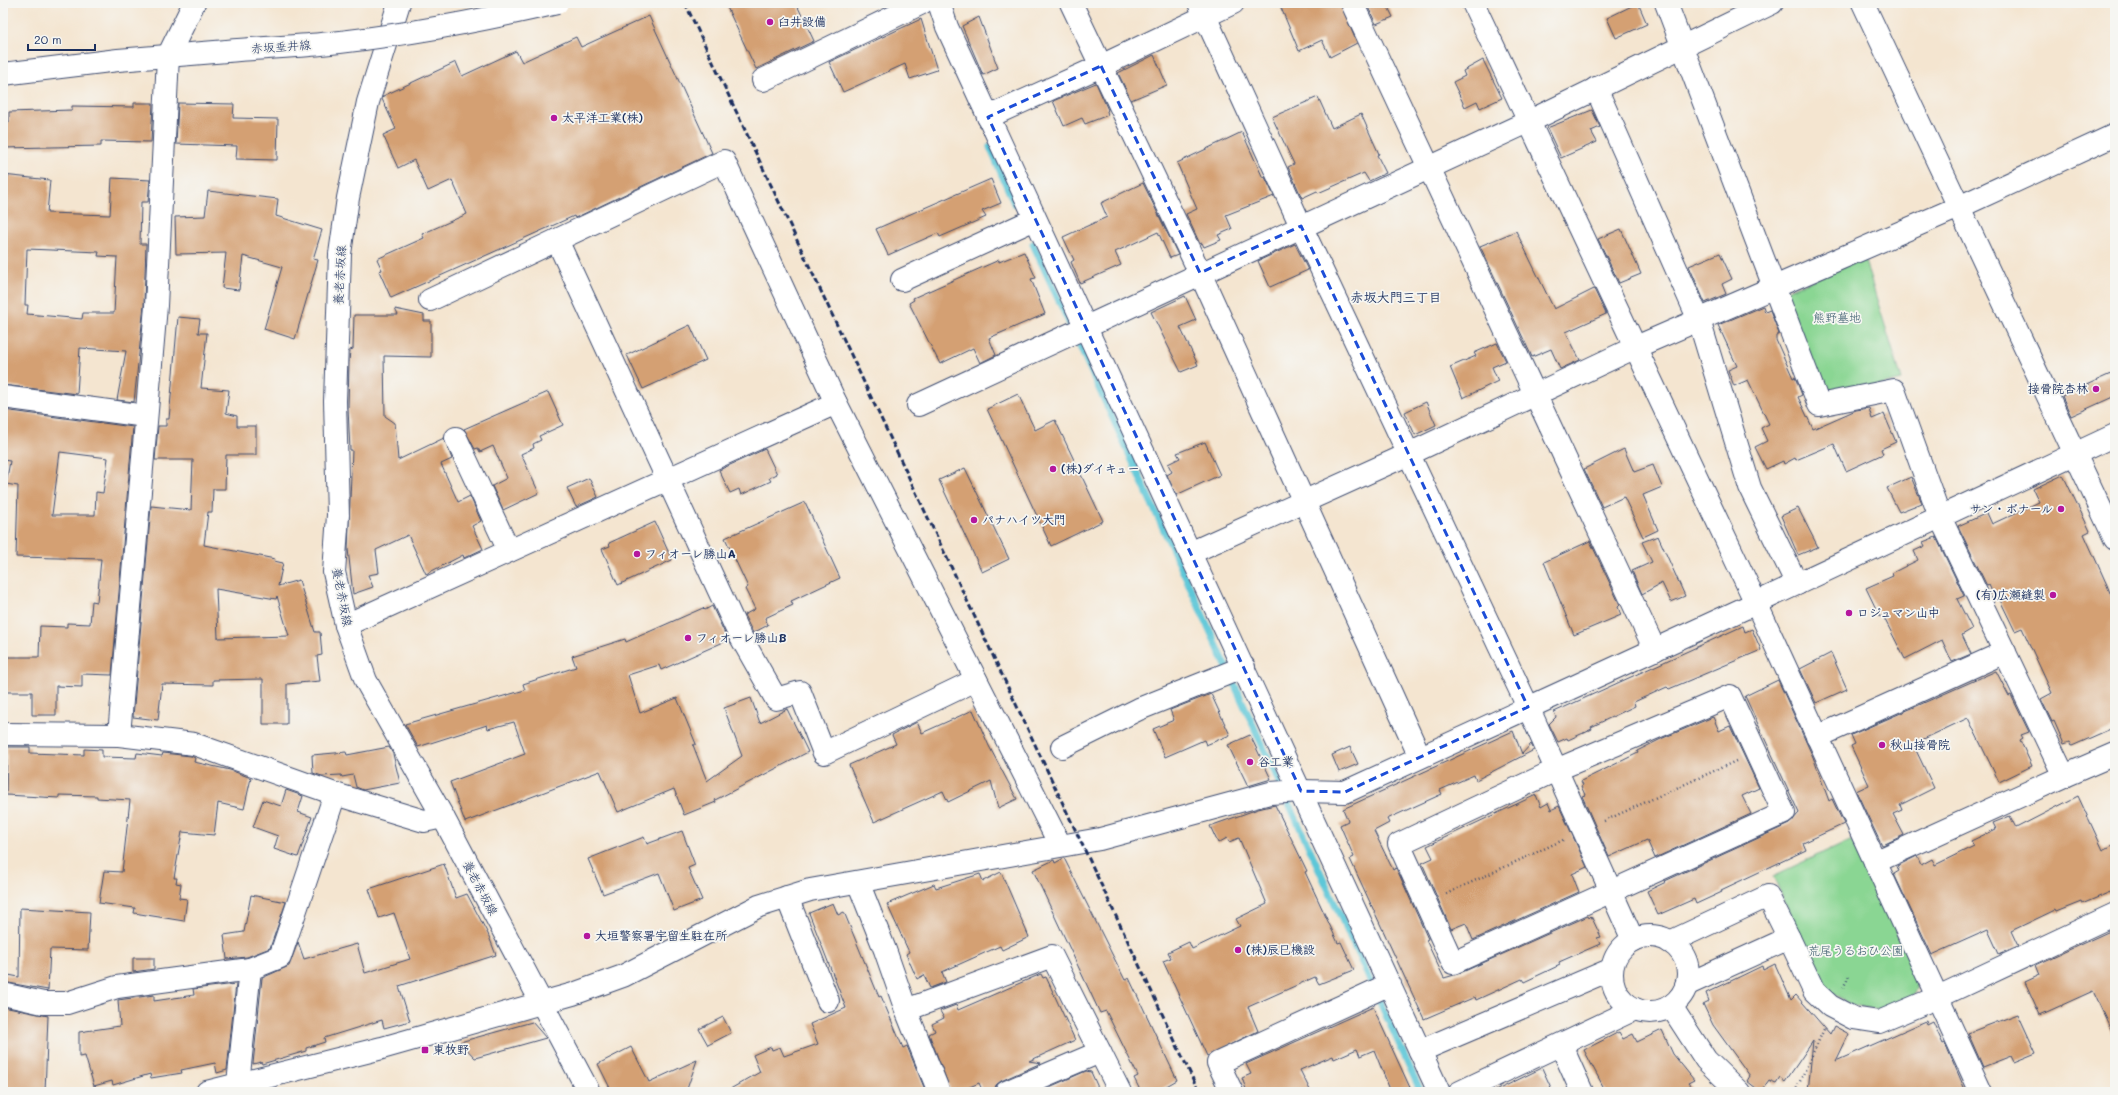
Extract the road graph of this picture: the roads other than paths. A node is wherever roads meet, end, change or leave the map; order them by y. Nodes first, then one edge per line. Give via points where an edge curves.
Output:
1 (194, 3) edge
2 (399, 3) edge
3 (557, 3) edge
4 (927, 3) edge
5 (1071, 3) edge
6 (1233, 3) edge
7 (1352, 3) edge
8 (1473, 3) edge
9 (1666, 3) edge
10 (1772, 3) edge
11 (1863, 3) edge
12 (1202, 10) edge
13 (1683, 46) junction
14 (168, 56) junction
15 (1101, 66) junction
16 (3, 74) edge
17 (763, 80) dead end
18 (1596, 88) junction
19 (988, 117) junction
20 (1530, 121) junction
21 (2115, 135) edge
22 (1430, 167) junction
23 (1959, 207) junction
24 (1035, 219) junction
25 (1301, 226) junction
26 (557, 240) junction
27 (1200, 273) junction
28 (902, 280) dead end
29 (1774, 288) junction
30 (430, 300) dead end
31 (1700, 320) junction
32 (1083, 328) junction
33 (1636, 347) junction
34 (1535, 394) junction
35 (3, 397) edge
36 (836, 403) junction
37 (918, 405) dead end
38 (146, 416) junction
39 (2115, 435) edge
40 (456, 438) dead end
41 (1409, 454) junction
42 (2074, 454) junction
43 (668, 479) junction
44 (1304, 502) junction
45 (1940, 517) junction
46 (2115, 539) edge
47 (509, 552) junction
48 (1190, 553) junction
49 (1797, 584) junction
50 (1756, 603) junction
51 (346, 625) junction
52 (1654, 650) junction
53 (2005, 652) junction
54 (1234, 671) junction
55 (976, 680) junction
56 (1528, 707) junction
57 (3, 734) edge
58 (118, 736) junction
59 (1817, 737) junction
60 (1062, 747) dead end
61 (2115, 754) edge
62 (1420, 757) junction
63 (1556, 770) junction
64 (2064, 776) junction
65 (1298, 792) junction
66 (335, 794) junction
67 (443, 817) junction
68 (1060, 845) junction
69 (1875, 862) junction
70 (858, 882) junction
71 (1612, 892) junction
72 (787, 897) junction
73 (2115, 914) edge
74 (1789, 938) junction
75 (1633, 940) junction
76 (1670, 942) junction
77 (250, 969) junction
78 (1612, 969) junction
79 (1388, 985) junction
80 (1686, 985) junction
81 (3, 994) edge
82 (1938, 997) junction
83 (828, 1001) dead end
84 (541, 1004) junction
85 (1671, 1006) junction
86 (1635, 1009) junction
87 (906, 1010) junction
88 (1561, 1044) junction
89 (1420, 1051) junction
90 (1100, 1052) junction
91 (238, 1088) edge
92 (207, 1092) edge
93 (589, 1092) edge
94 (939, 1092) edge
95 (1006, 1092) edge
96 (1120, 1092) edge
97 (1232, 1092) edge
98 (1439, 1092) edge
99 (1460, 1092) edge
100 (1582, 1092) edge
101 (1739, 1092) edge
102 (1981, 1092) edge

1 - 14 street
2 - 51 street, 養老赤坂線 via 368,102 348,198 340,254 335,400 338,515 334,572
3 - 14 street, 赤坂垂井線, bridge via 493,18 322,44
4 - 17 street
4 - 19 street via 947,27
5 - 15 street
6 - 12 street
7 - 22 street
8 - 20 street
9 - 13 street
10 - 13 street
11 - 23 street
12 - 15 street
12 - 25 street
13 - 18 street
13 - 29 street
14 - 16 street, 赤坂垂井線
14 - 38 street via 156,306
15 - 19 street
15 - 27 street
18 - 20 street
18 - 31 street
19 - 24 street
20 - 22 street
20 - 33 street
21 - 23 street
22 - 25 street
22 - 34 street
23 - 29 street
23 - 42 street
24 - 28 street
24 - 32 street
25 - 27 street
25 - 41 street
26 - 30 street
26 - 36 street via 724,161
26 - 43 street
27 - 32 street
27 - 44 street
29 - 31 street
29 - 45 street via 1819,405 1894,390
31 - 33 street
31 - 49 street via 1750,488
32 - 37 street
32 - 48 street
33 - 34 street
33 - 50 street
34 - 41 street
34 - 52 street
35 - 38 street
36 - 43 street
36 - 55 street
38 - 58 street
39 - 42 street
40 - 47 street
41 - 44 street
41 - 56 street
42 - 45 street
42 - 46 street
43 - 47 street
43 - 55 street via 738,632 776,699 800,692 824,753
44 - 48 street
44 - 62 street
45 - 49 street
45 - 53 street
47 - 51 street
48 - 54 street
49 - 50 street
50 - 52 street
50 - 59 street
51 - 67 street, 養老赤坂線 via 366,681
52 - 56 street
53 - 59 street
53 - 64 street
54 - 60 street via 1139,709
54 - 65 street
55 - 68 street
56 - 62 street
56 - 63 street
57 - 58 street
58 - 66 street via 194,744
59 - 69 street
61 - 64 street
62 - 65 street via 1345,792
63 - 71 street
63 - 71 street via 1398,844 1453,963
63 - 71 street via 1730,696 1784,813
64 - 69 street
65 - 68 street via 1273,793 1100,839
65 - 79 street
66 - 67 street via 424,821
66 - 77 street via 280,957
67 - 84 street, 養老赤坂線
68 - 70 street
69 - 82 street
70 - 72 street via 810,890
70 - 87 street
71 - 75 street
72 - 83 street
72 - 84 street via 759,906 623,976
73 - 82 street
74 - 76 street via 1768,896
74 - 80 street
74 - 82 street via 1814,991 1834,1008 1853,1018 1879,1022
75 - 76 street via 1645,936 1658,937
75 - 78 street via 1623,947
76 - 80 street via 1686,960
77 - 81 street via 117,986 67,1003 43,1003
77 - 91 street
78 - 86 street via 1612,982 1617,993 1625,1003
78 - 89 street
79 - 89 street
79 - 97 street via 1218,1063
80 - 85 street via 1681,997
82 - 102 street
84 - 91 street
84 - 93 street, 養老赤坂線
85 - 86 street via 1660,1011
85 - 101 street via 1706,1060
86 - 88 street
87 - 90 street via 1052,956
87 - 94 street
88 - 99 street
88 - 100 street
89 - 98 street
90 - 95 street
90 - 96 street
91 - 92 street

